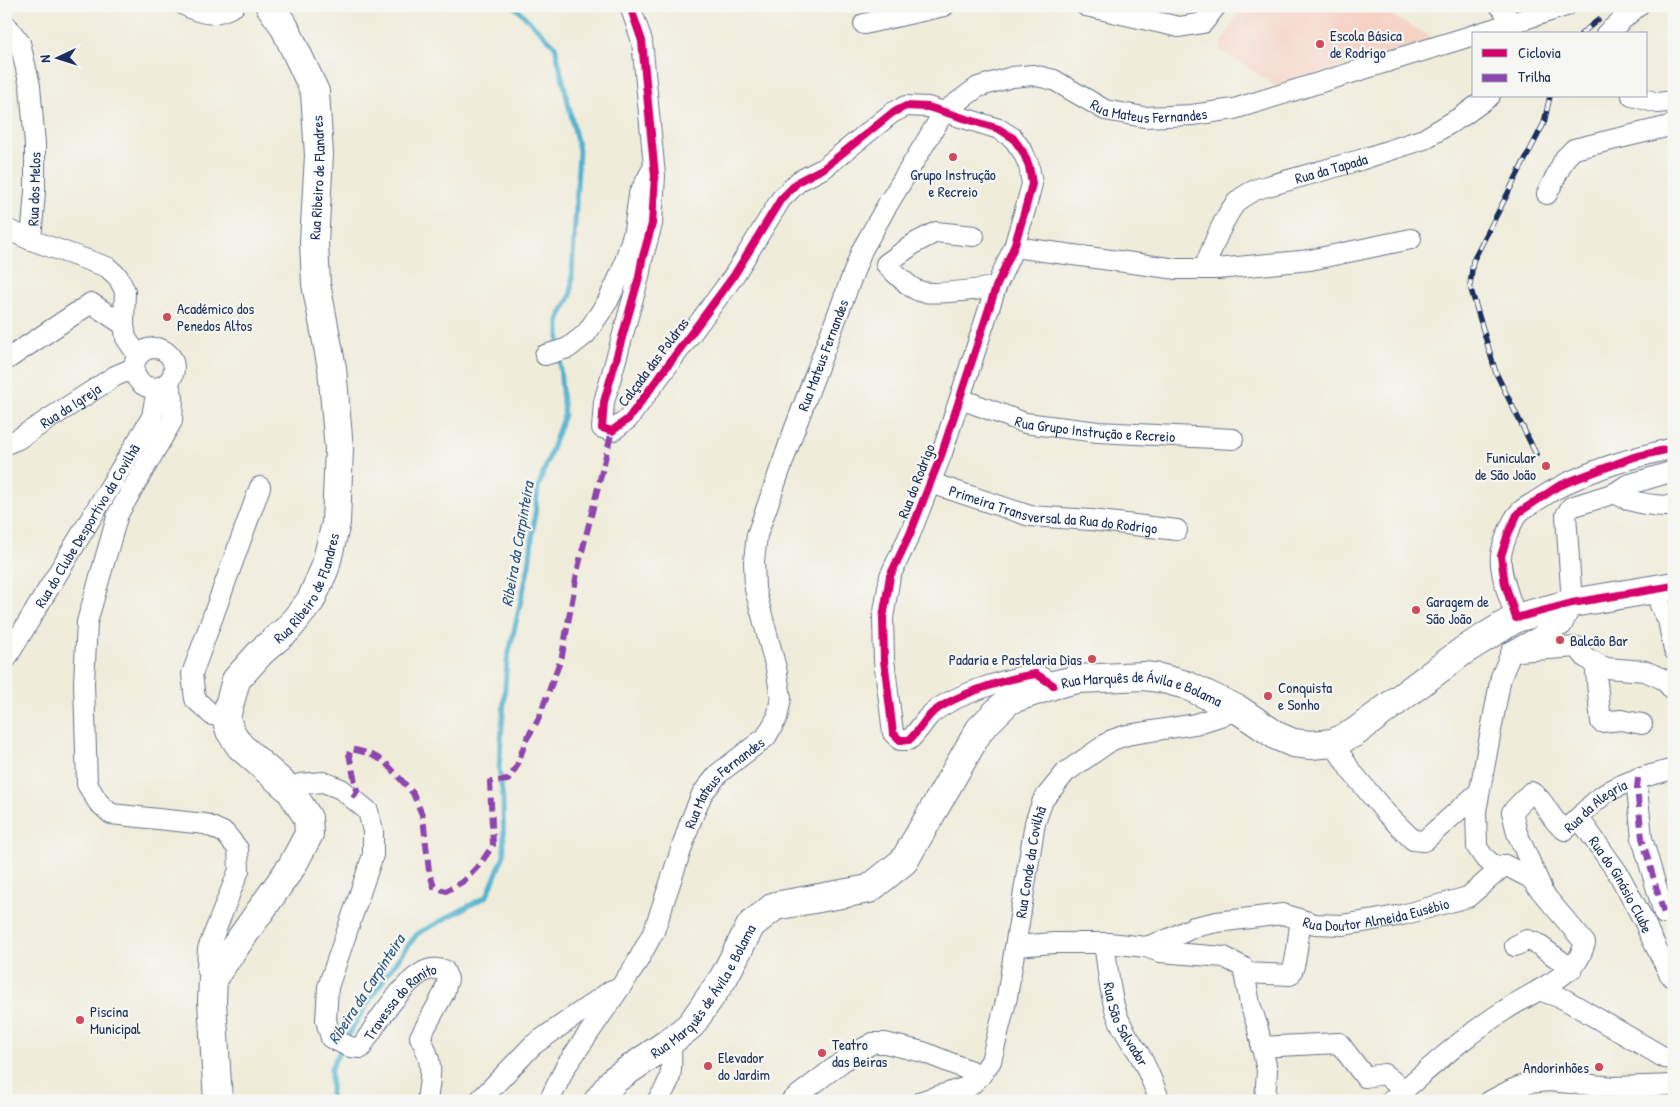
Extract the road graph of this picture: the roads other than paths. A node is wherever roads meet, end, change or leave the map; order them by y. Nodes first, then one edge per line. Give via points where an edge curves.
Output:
1 (186, 6) edge
2 (234, 6) edge
3 (270, 6) edge
4 (630, 6) edge
5 (944, 6) edge
6 (1086, 6) edge
7 (1216, 6) edge
8 (1500, 6) edge
9 (1566, 6) edge
10 (1638, 6) edge
11 (1545, 13) junction
12 (864, 24) dead end
13 (1510, 24) junction
14 (6, 25) edge
15 (1482, 32) edge
16 (1539, 32) edge
17 (1608, 32) edge
18 (1472, 35) edge
19 (1487, 98) edge
20 (1639, 98) edge
21 (1674, 101) edge
22 (944, 112) junction
23 (1674, 125) edge
24 (654, 166) junction
25 (1547, 194) dead end
26 (6, 229) edge
27 (974, 236) dead end
28 (1410, 239) dead end
29 (31, 240) junction
30 (1014, 247) junction
31 (1204, 269) junction
32 (996, 287) junction
33 (124, 325) junction
34 (545, 355) dead end
35 (6, 360) edge
36 (136, 362) junction
37 (162, 385) junction
38 (961, 399) junction
39 (1234, 440) dead end
40 (6, 444) edge
41 (1674, 448) edge
42 (1674, 471) edge
43 (931, 483) junction
44 (260, 487) dead end
45 (1615, 493) junction
46 (1674, 506) edge
47 (1177, 530) dead end
48 (1665, 588) edge
49 (1572, 603) junction
50 (1516, 618) junction
51 (1674, 650) edge
52 (1512, 651) junction
53 (6, 660) edge
54 (1595, 663) junction
55 (1053, 685) junction
56 (1674, 691) edge
57 (1239, 710) junction
58 (226, 716) junction
59 (1642, 724) dead end
60 (1333, 743) junction
61 (1674, 769) edge
62 (1638, 778) junction
63 (290, 790) junction
64 (1479, 792) junction
65 (1579, 818) junction
66 (1498, 870) junction
67 (1545, 896) junction
68 (1664, 914) dead end
69 (1301, 920) junction
70 (1104, 943) junction
71 (1016, 946) junction
72 (1515, 946) dead end
73 (1146, 947) junction
74 (1572, 968) junction
75 (1245, 973) junction
76 (214, 978) junction
77 (1674, 978) edge
78 (624, 982) junction
79 (1539, 990) junction
80 (672, 1041) junction
81 (1261, 1047) junction
82 (1674, 1059) edge
83 (980, 1076) junction
84 (1674, 1085) edge
85 (1398, 1095) edge
86 (218, 1101) edge
87 (427, 1101) edge
88 (479, 1101) edge
89 (549, 1101) edge
90 (598, 1101) edge
91 (657, 1101) edge
92 (791, 1101) edge
93 (922, 1101) edge
94 (1160, 1101) edge
95 (1265, 1101) edge
96 (1490, 1101) edge

1 - 2 street via 214,15
3 - 58 main road, Rua Ribeiro de Flandres via 284,26 315,92 319,155 314,242 316,284 332,368 339,440 336,523 325,568 311,600 288,629 236,680
4 - 24 street, Calçada das Poldras via 642,40
5 - 12 street
6 - 7 street via 1179,27 1203,23
8 - 13 street
9 - 11 street, Rua Mateus Fernandes
10 - 17 street
11 - 13 street, Rua Mateus Fernandes
11 - 16 street
13 - 15 street, Rua Mateus Fernandes
14 - 29 street, Rua dos Melos via 20,43 30,86 35,153
18 - 22 street, Rua Mateus Fernandes via 1234,108 1192,115 1144,117 1105,110 1054,80 1033,75 1012,77 978,87
19 - 31 street, Rua da Tapada via 1424,139 1246,195 1231,209
20 - 21 street via 1658,103
22 - 24 street, Calçada das Poldras via 906,106 892,113 824,168 799,181 781,199 733,278 628,419 612,431 602,428 604,402 652,224
22 - 30 street, Rua do Rodrigo via 1000,129 1013,138 1023,152 1032,184
22 - 78 street, Rua Mateus Fernandes via 862,250 757,535 755,589 776,668 780,698 777,718 766,737 719,773 702,794 654,932
23 - 25 street via 1574,149 1565,158
24 - 34 street via 639,194 634,231 622,271 608,301 586,334 568,348
26 - 29 street
27 - 32 street via 936,232 914,243 886,264 919,291
28 - 31 street via 1310,260
29 - 33 street, Rua dos Melos via 106,267 118,277 125,291
30 - 31 street via 1177,269
30 - 32 street, Rua do Rodrigo
32 - 38 street, Rua do Rodrigo
33 - 35 street via 91,303
33 - 36 street, Rua dos Melos
36 - 37 street via 139,381 150,388
36 - 37 street via 143,352 156,348 168,354 174,365 173,372
36 - 40 street, Rua da Igreja
37 - 53 street, Rua do Clube Desportivo da Covilhã via 152,417
37 - 76 street via 174,398 172,421 118,514 87,622 84,683 87,784 98,802 111,814 205,824 224,833 238,849 239,870 208,949 207,969
38 - 39 street, Rua Grupo Instrução e Recreio via 1025,423 1098,432
38 - 43 street, Rua do Rodrigo
41 - 50 street via 1634,457 1568,482 1518,513 1501,556 1505,584
42 - 45 street via 1627,485
43 - 47 street, Primeira Transversal da Rua do Rodrigo via 1030,516
43 - 55 street, Rua do Rodrigo via 890,576 883,618 884,660 893,733 900,740 910,740 930,716 947,704 1008,680 1036,674
44 - 58 street via 192,674 194,699 212,715
45 - 46 street via 1627,500
45 - 49 street via 1571,507 1566,515
48 - 49 main road, Rua Marquês de Ávila e Bolama
48 - 51 street via 1660,605 1668,620
49 - 50 main road, Rua Marquês de Ávila e Bolama
49 - 52 street via 1562,625
50 - 60 main road, Rua Marquês de Ávila e Bolama via 1463,651 1354,733
52 - 54 street via 1577,647
52 - 64 street via 1501,677
54 - 56 street via 1606,668 1645,671 1664,679
54 - 59 street via 1601,722 1621,720
55 - 57 main road, Rua Marquês de Ávila e Bolama via 1078,678 1160,678 1186,685
55 - 80 main road, Rua Marquês de Ávila e Bolama via 1009,700 980,729 904,861 869,889 775,906 751,925 724,977 703,1008 691,1025
57 - 60 main road, Rua Marquês de Ávila e Bolama via 1276,736 1293,743
57 - 71 street, Rua Conde da Covilhã via 1195,724 1127,734 1112,740 1066,772 1044,800 1035,824
58 - 63 main road via 230,731 240,746
60 - 64 street via 1351,771 1413,840 1424,841
61 - 62 street, Rua da Alegria
62 - 65 street, Rua da Alegria via 1607,793
62 - 68 street via 1642,838
63 - 76 main road via 308,818 309,834 292,866
63 - 87 street, Travessa do Ranito via 300,784 323,782 341,789 368,811 373,831 373,855 328,988 326,1020 331,1038 350,1047 361,1048 374,1025 411,980 432,969 444,970 448,979 420,1037 429,1054 431,1070
64 - 66 street via 1477,847
65 - 67 street, Rua da Alegria via 1564,830 1538,796 1531,792 1512,812 1517,833
65 - 77 street, Rua do Ginásio Clube via 1618,874
66 - 67 street via 1504,865 1530,878
66 - 69 street, Rua Doutor Almeida Eusébio via 1468,897 1402,916 1342,925
67 - 74 street via 1585,943
69 - 73 street, Rua Doutor Almeida Eusébio via 1283,914 1217,922 1194,927
69 - 75 street via 1294,969 1290,975
70 - 71 street, Rua Doutor Almeida Eusébio
70 - 73 street, Rua Doutor Almeida Eusébio
70 - 94 street, Rua São Salvador via 1116,1014
71 - 83 street, Rua Conde da Covilhã via 993,1052
72 - 74 street via 1527,940 1536,943
73 - 75 street via 1160,952 1224,957 1243,967
74 - 79 street
75 - 81 street
76 - 86 main road via 212,1001
78 - 88 street via 533,1045
78 - 89 street, Rua Mateus Fernandes via 566,1066
79 - 82 street via 1564,999 1665,1058
79 - 85 street via 1465,1039
80 - 90 main road, Rua Marquês de Ávila e Bolama via 614,1080
80 - 91 street via 671,1078
81 - 85 street via 1339,1043 1365,1077 1384,1074
81 - 95 street via 1266,1070
83 - 92 street via 924,1052 874,1043 851,1055
83 - 93 street, Rua Conde da Covilhã via 970,1086
84 - 96 street via 1614,1087 1549,1081 1529,1083

